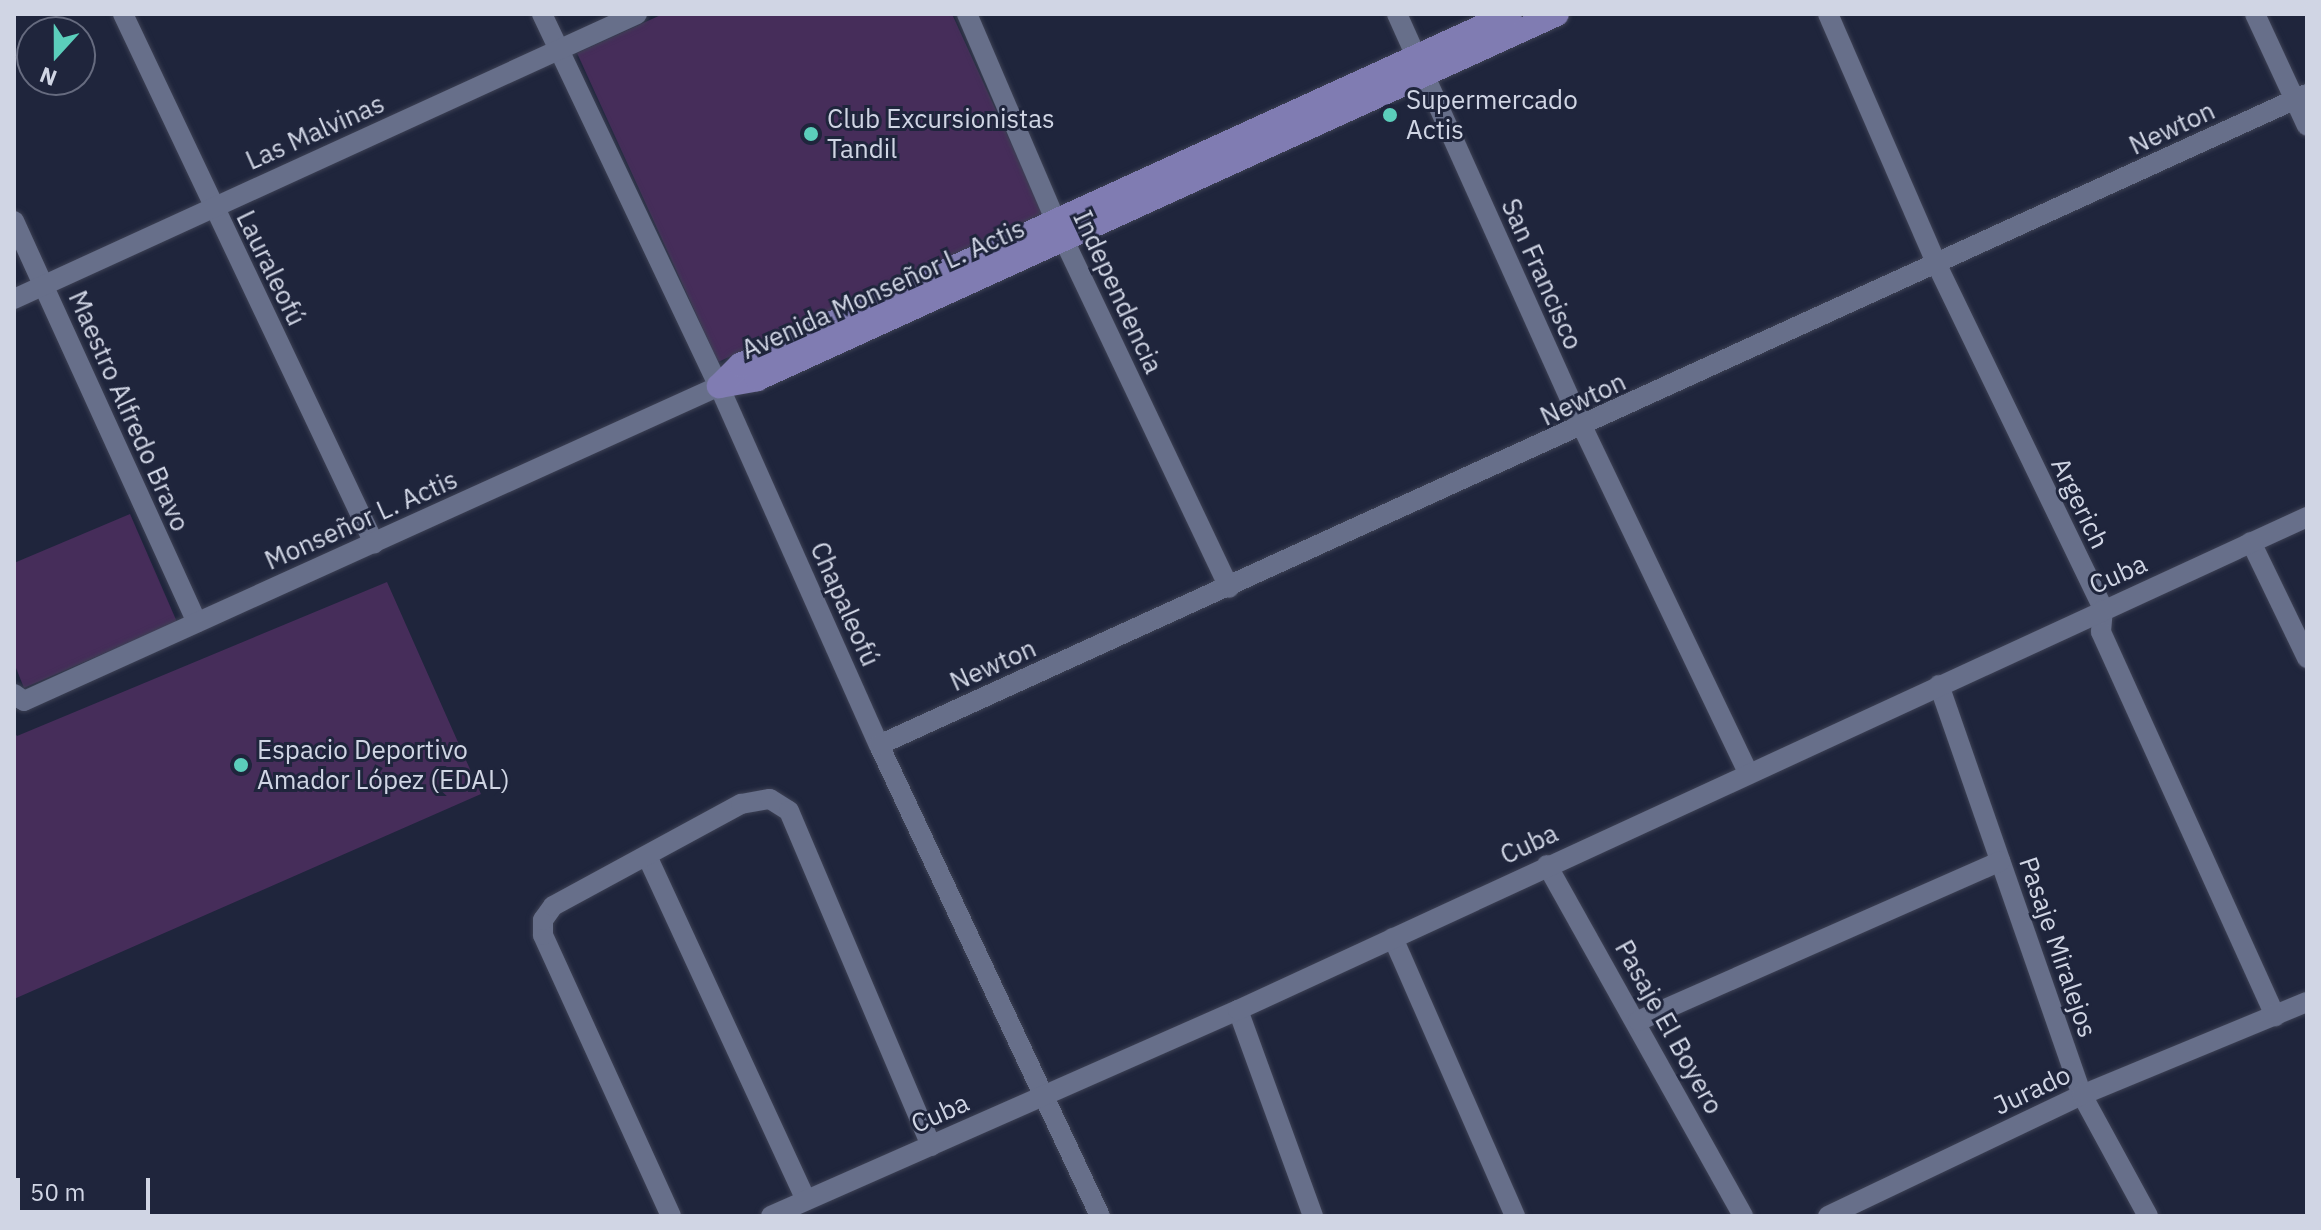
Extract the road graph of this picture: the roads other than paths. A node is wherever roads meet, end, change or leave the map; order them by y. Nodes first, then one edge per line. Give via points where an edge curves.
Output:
1 (123, 14) edge
2 (542, 14) edge
3 (637, 14) edge
4 (967, 14) edge
5 (1397, 14) edge
6 (1510, 14) edge
7 (1557, 14) edge
8 (1828, 14) edge
9 (2255, 14) edge
10 (560, 51) junction
11 (1420, 66) junction
12 (2301, 97) edge
13 (2307, 126) edge
14 (213, 206) junction
15 (14, 221) edge
16 (1060, 230) junction
17 (1937, 265) junction
18 (44, 286) junction
19 (14, 299) edge
20 (719, 386) junction
21 (1583, 428) junction
22 (2307, 517) edge
23 (2251, 542) junction
24 (374, 543) junction
25 (1229, 588) junction
26 (2103, 609) junction
27 (197, 622) junction
28 (2307, 658) edge
29 (1939, 685) junction
30 (19, 698) edge
31 (879, 745) junction
32 (1747, 771) junction
33 (647, 856) junction
34 (2000, 861) junction
35 (1547, 865) junction
36 (1393, 938) junction
37 (2307, 1002) edge
38 (1238, 1010) junction
39 (2275, 1016) junction
40 (1638, 1021) junction
41 (1044, 1094) junction
42 (2082, 1095) junction
43 (931, 1146) junction
44 (806, 1200) junction
45 (671, 1216) edge
46 (771, 1216) edge
47 (1100, 1216) edge
48 (1313, 1216) edge
49 (1515, 1216) edge
50 (1743, 1216) edge
51 (1828, 1216) edge
52 (2148, 1216) edge

1 - 14 street, Lauraleofú
2 - 10 street, Chapaleofú
3 - 10 street, Las Malvinas
4 - 16 street, Independencia
5 - 11 street, San Francisco
6 - 11 main road, Avenida Monseñor L. Actis
7 - 11 main road, Avenida Monseñor L. Actis
8 - 17 street, Argerich
9 - 12 street
10 - 14 street, Las Malvinas
10 - 20 street, Chapaleofú
11 - 16 main road, Avenida Monseñor L. Actis
11 - 21 street, San Francisco
12 - 13 street
12 - 17 street, Newton
14 - 18 street, Las Malvinas
14 - 24 street, Lauraleofú
15 - 18 street, Maestro Alfredo Bravo
16 - 20 main road, Avenida Monseñor L. Actis via 757,379
16 - 25 street, Independencia
17 - 21 street, Newton
17 - 26 street, Argerich
18 - 19 street, Las Malvinas
18 - 27 street, Maestro Alfredo Bravo
20 - 24 street, Monseñor L. Actis
20 - 31 street, Chapaleofú
21 - 25 street, Newton
21 - 32 street, San Francisco
22 - 23 street, Cuba
23 - 26 street, Cuba
23 - 28 street
24 - 27 street, Monseñor L. Actis
25 - 31 street, Newton
26 - 29 street, Cuba
26 - 39 street, Argerich via 2101,632
27 - 30 street, Monseñor L. Actis
29 - 32 street, Cuba
29 - 34 street, Pasaje Miralejos
31 - 41 street, Chapaleofú
32 - 35 street, Cuba
33 - 43 street via 741,804 770,799 789,811
33 - 44 street
33 - 45 street via 553,906 543,920 543,935
34 - 40 street
34 - 42 street, Pasaje Miralejos
35 - 36 street, Cuba
35 - 40 street, Pasaje El Boyero
36 - 38 street, Cuba
36 - 49 street
37 - 39 street, Jurado
38 - 41 street, Cuba
38 - 48 street
39 - 42 street, Jurado
40 - 50 street, Pasaje El Boyero
41 - 43 street, Cuba
41 - 47 street, Chapaleofú
42 - 51 street, Jurado
42 - 52 street, Pasaje Miralejos
43 - 44 street, Cuba
44 - 46 street, Cuba

